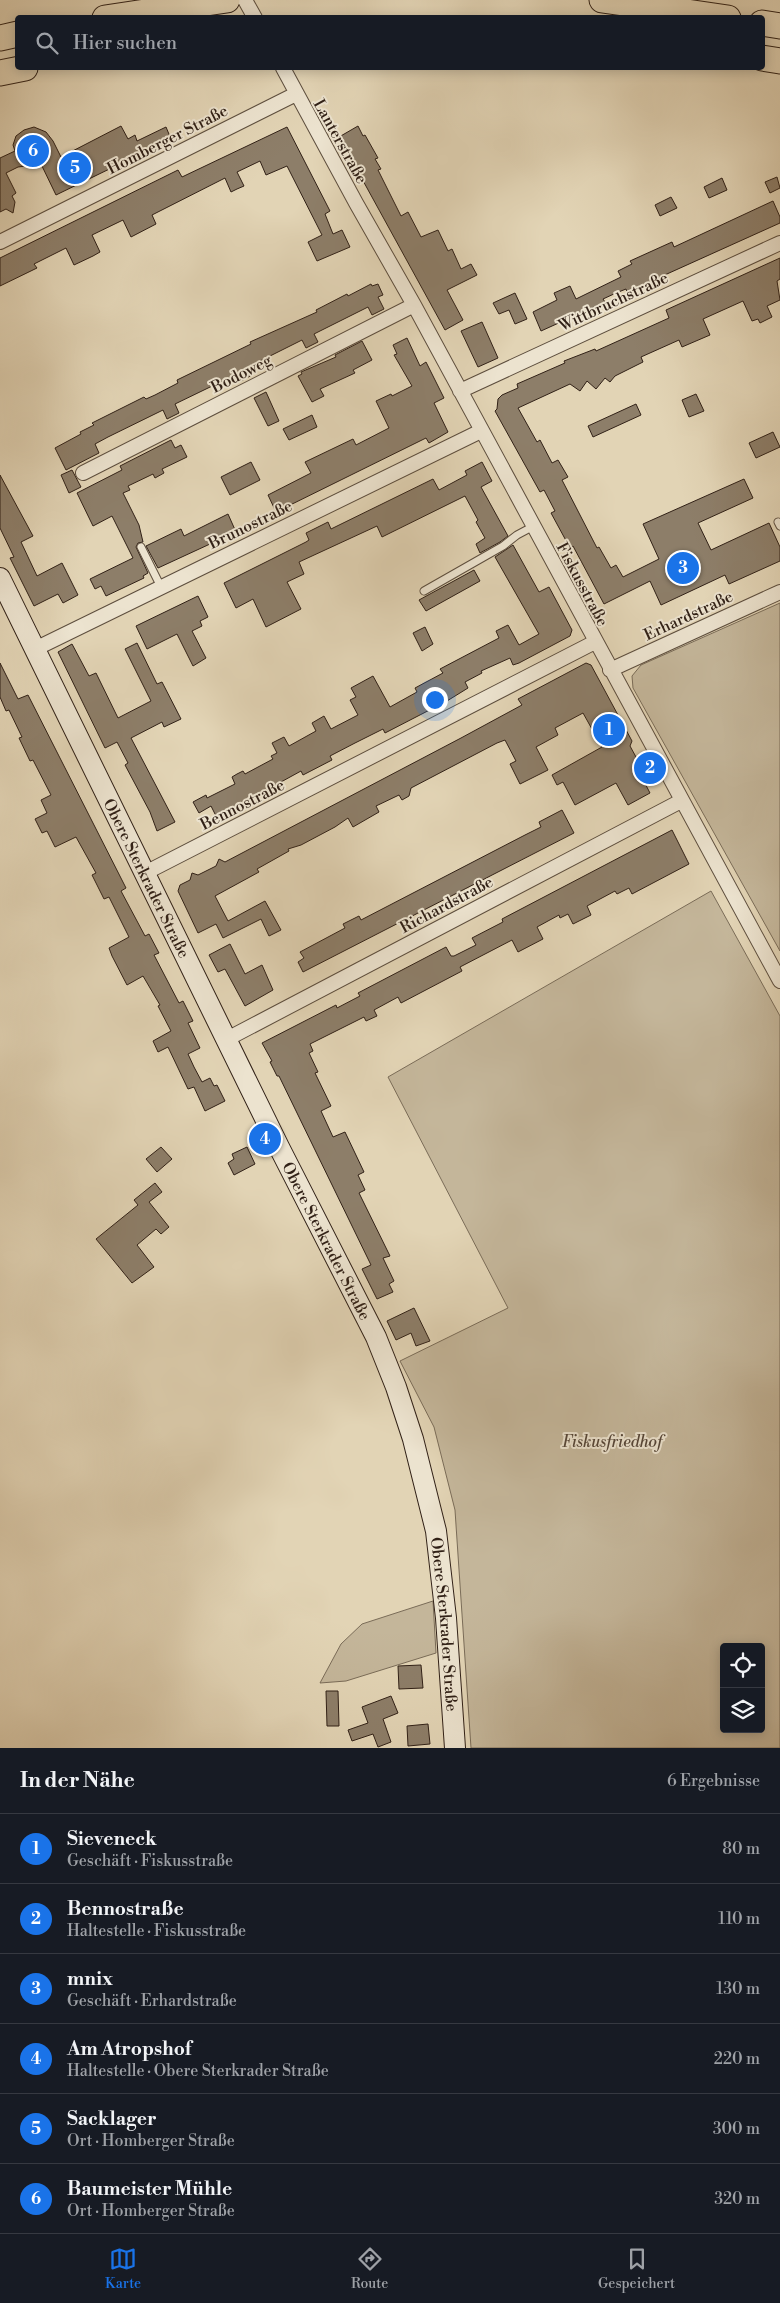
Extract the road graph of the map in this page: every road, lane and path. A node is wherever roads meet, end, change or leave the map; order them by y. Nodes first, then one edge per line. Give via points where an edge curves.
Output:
1 (227, 0) edge
2 (245, 0) edge
3 (602, 0) edge
4 (125, 15) edge
5 (253, 15) edge
6 (709, 15) edge
7 (765, 24) edge
8 (780, 26) edge
9 (15, 35) edge
10 (0, 38) edge
11 (765, 58) edge
12 (780, 61) edge
13 (15, 70) edge
14 (284, 70) edge
15 (0, 73) edge
16 (296, 94) junction
17 (356, 203) joint
18 (0, 242) edge
19 (780, 243) edge
20 (414, 306) junction
21 (460, 391) junction
22 (481, 431) junction
23 (83, 473) dead end
24 (532, 527) junction
25 (141, 547) dead end
26 (0, 578) edge
27 (161, 587) junction
28 (424, 591) dead end
29 (780, 592) edge
30 (595, 642) junction
31 (35, 649) junction
32 (610, 670) junction
33 (681, 801) junction
34 (145, 873) junction
35 (780, 981) edge
36 (227, 1038) junction
37 (455, 1748) edge

1 - 4 highway
2 - 5 street
3 - 6 highway
7 - 8 highway
9 - 10 highway
11 - 12 highway
13 - 15 highway
14 - 16 street, Lanterstraße
16 - 17 street, Lanterstraße
16 - 18 street, Homberger Straße
17 - 20 street, Fiskusstraße
19 - 21 street, Wittbruchstraße
20 - 21 street, Fiskusstraße
20 - 23 street, Bodoweg
21 - 22 street, Fiskusstraße
22 - 24 street, Fiskusstraße
22 - 27 street, Brunostraße
24 - 28 lane
24 - 30 street, Fiskusstraße
25 - 27 lane
26 - 31 street, Obere Sterkrader Straße
27 - 31 street, Brunostraße
29 - 32 street, Erhardstraße
30 - 32 street, Fiskusstraße
30 - 34 street, Bennostraße
31 - 34 street, Obere Sterkrader Straße
32 - 33 street, Fiskusstraße
33 - 35 street, Fiskusstraße
33 - 36 street, Richardstraße
34 - 36 street, Obere Sterkrader Straße
36 - 37 street, Obere Sterkrader Straße via 376,1337 408,1422 436,1531

